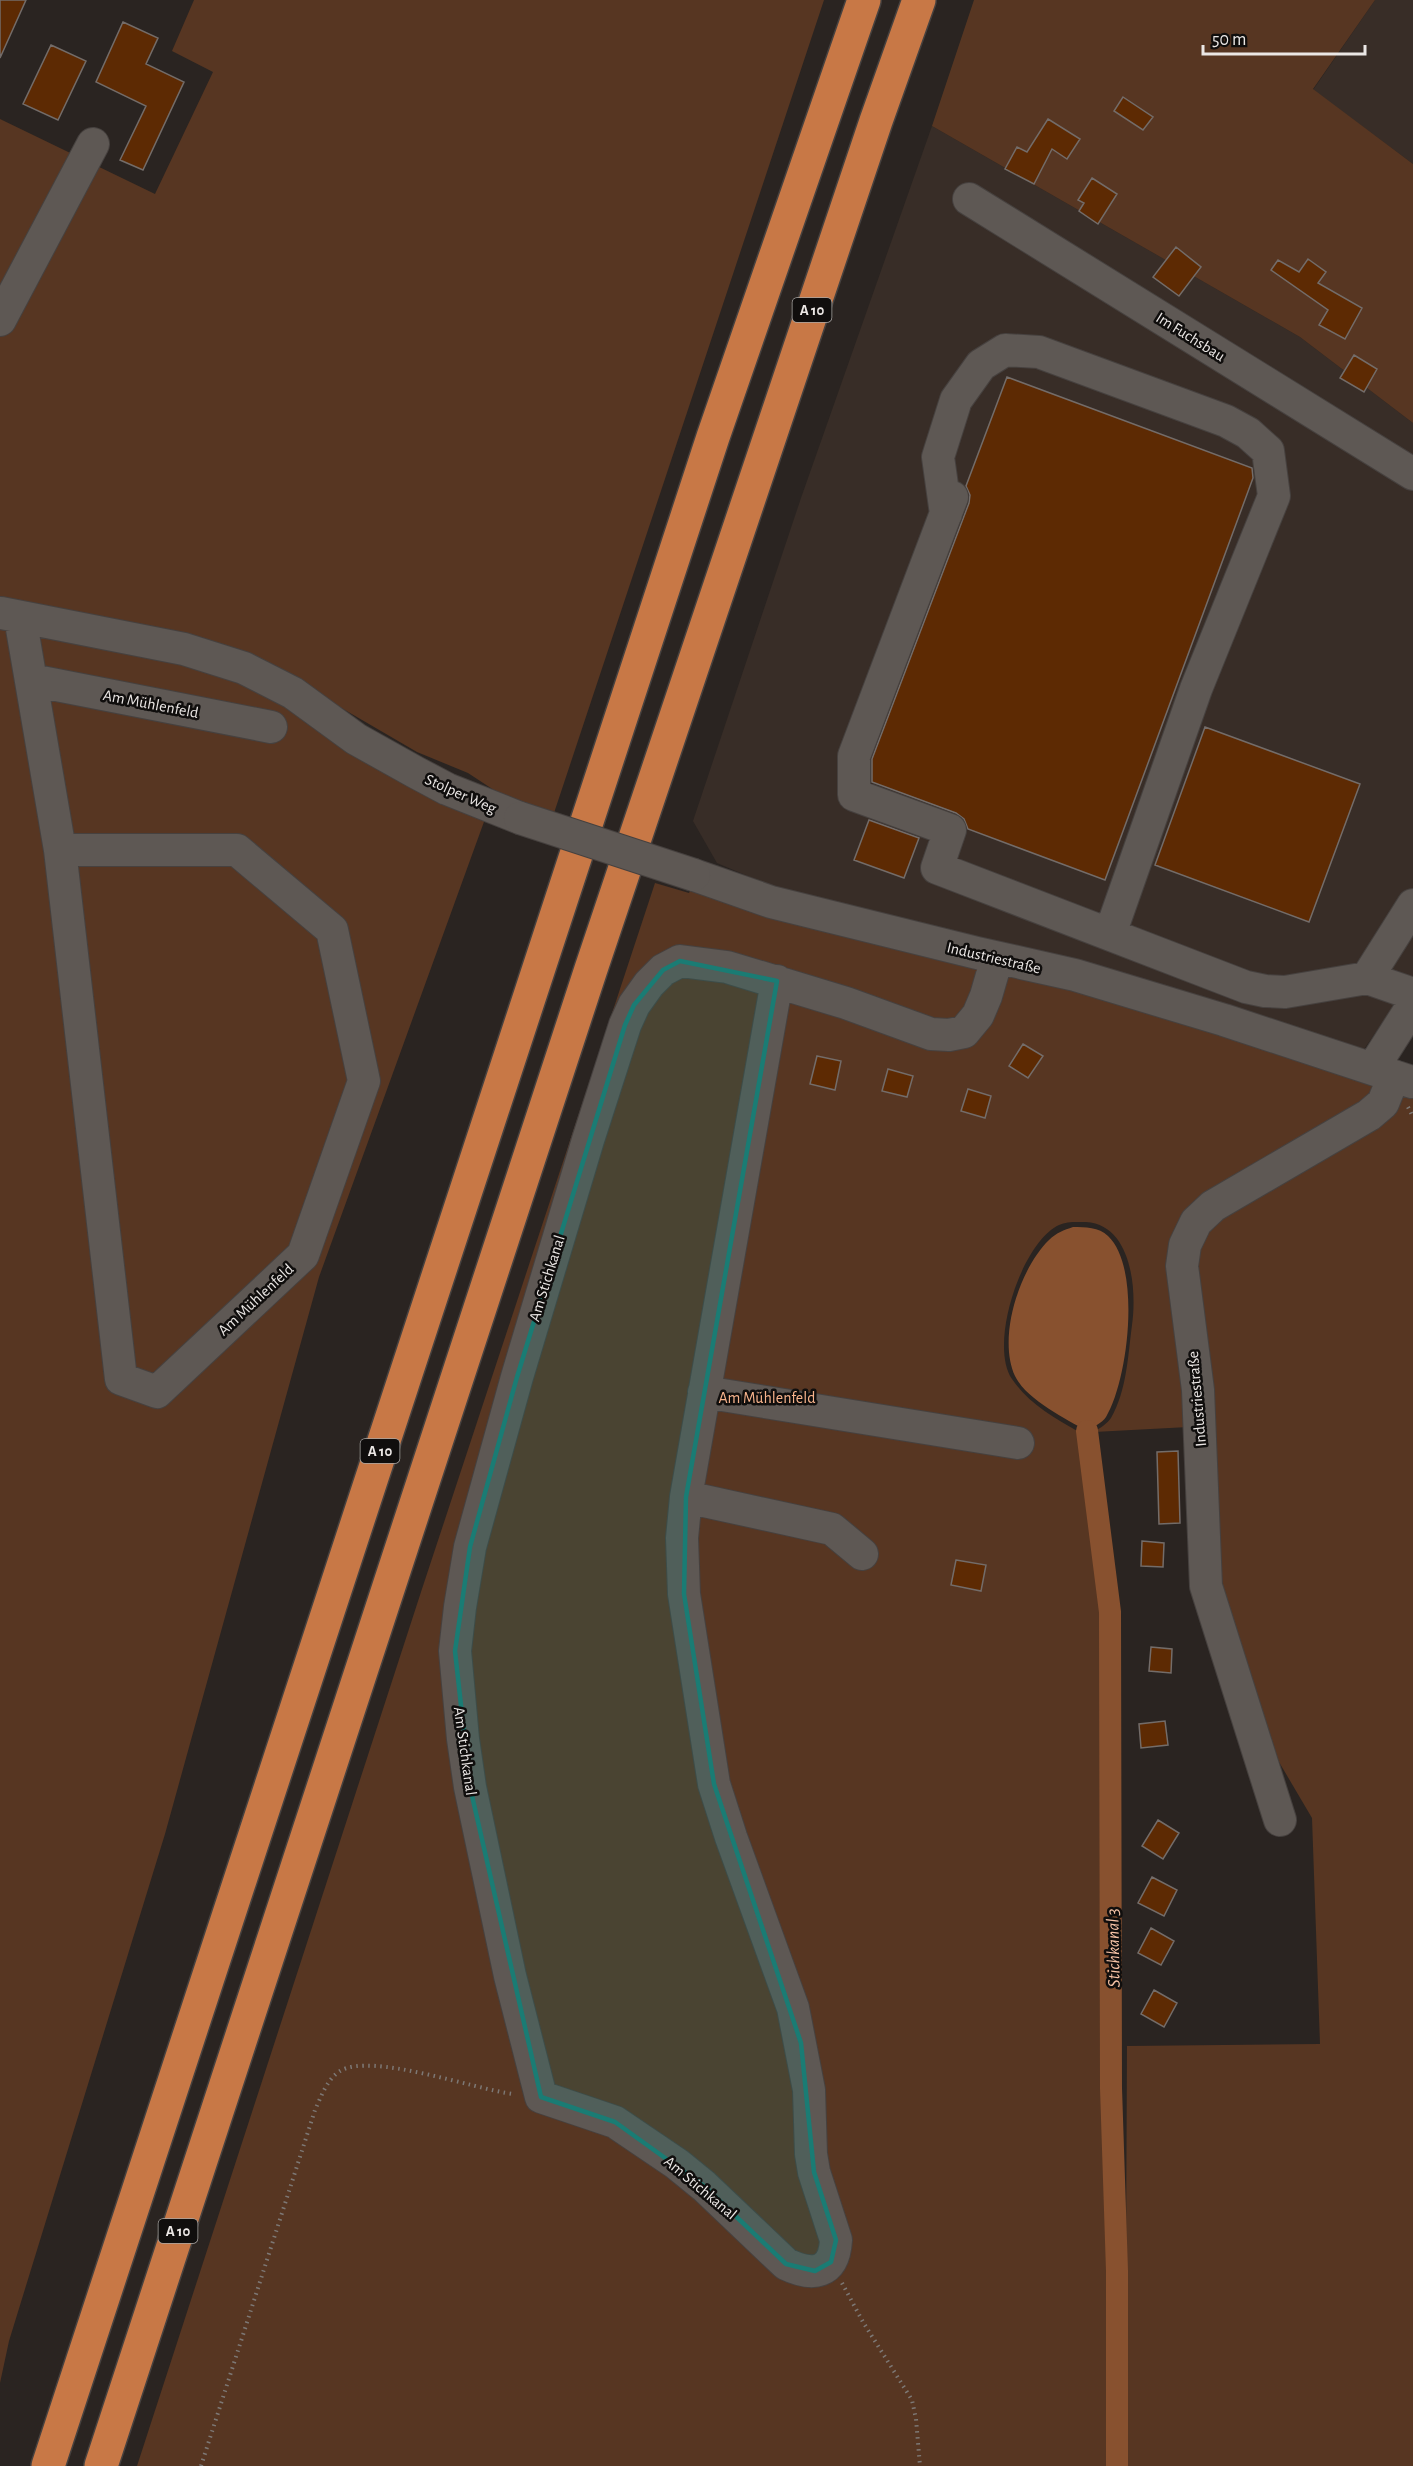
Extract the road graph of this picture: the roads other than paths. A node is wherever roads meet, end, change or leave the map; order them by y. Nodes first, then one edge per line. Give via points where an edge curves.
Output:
1 (864, 0) edge
2 (919, 0) edge
3 (93, 144) dead end
4 (969, 199) dead end
5 (0, 320) edge
6 (1413, 474) edge
7 (10, 615) edge
8 (31, 680) junction
9 (271, 727) dead end
10 (60, 850) junction
11 (1413, 905) edge
12 (1110, 934) junction
13 (939, 944) joint
14 (997, 958) junction
15 (1367, 978) junction
16 (777, 981) junction
17 (1413, 994) edge
18 (1413, 1005) edge
19 (1393, 1075) edge
20 (704, 1392) junction
21 (1018, 1443) dead end
22 (686, 1497) junction
23 (862, 1554) dead end
24 (1280, 1820) dead end
25 (48, 2466) edge
26 (101, 2466) edge

1 - 25 highway, A 10 via 709,448
2 - 26 highway, A 10 via 591,969
3 - 5 street
4 - 6 street, Im Fuchsbau
7 - 8 street, Am Mühlenfeld
7 - 13 street, Stolper Weg, bridge via 184,649 244,668 293,693 356,739 457,793 771,902
8 - 9 street, Am Mühlenfeld
8 - 10 street, Am Mühlenfeld
10 - 10 street, Am Mühlenfeld via 121,1379 157,1392 303,1255 364,1081 332,930 237,850
11 - 15 street
12 - 12 street via 937,868 950,830 854,795 854,756 949,505 938,457 956,400 981,365 1005,350 1039,352 1226,421 1248,433 1268,451 1275,496 1197,689
12 - 15 street via 1246,987 1266,991 1285,992
13 - 14 street, Industriestraße
14 - 16 street, Am Stichkanal via 978,1015 964,1032 948,1035 932,1034
14 - 19 street, Industriestraße via 1138,993
15 - 17 street
16 - 20 street
16 - 22 street, Am Stichkanal via 727,967 680,961 663,970 634,1005 584,1151 470,1546 455,1651 470,1787 510,1976 541,2097 615,2122 704,2186 786,2264 801,2271 814,2271 831,2262 836,2240 813,2172 809,2090 793,2008 714,1784 684,1594 682,1538
18 - 19 street
19 - 24 street, Industriestraße via 1383,1103 1369,1115 1213,1206 1196,1222 1185,1245 1182,1266 1198,1390 1206,1586
20 - 21 street
20 - 22 street
22 - 23 street via 832,1528

